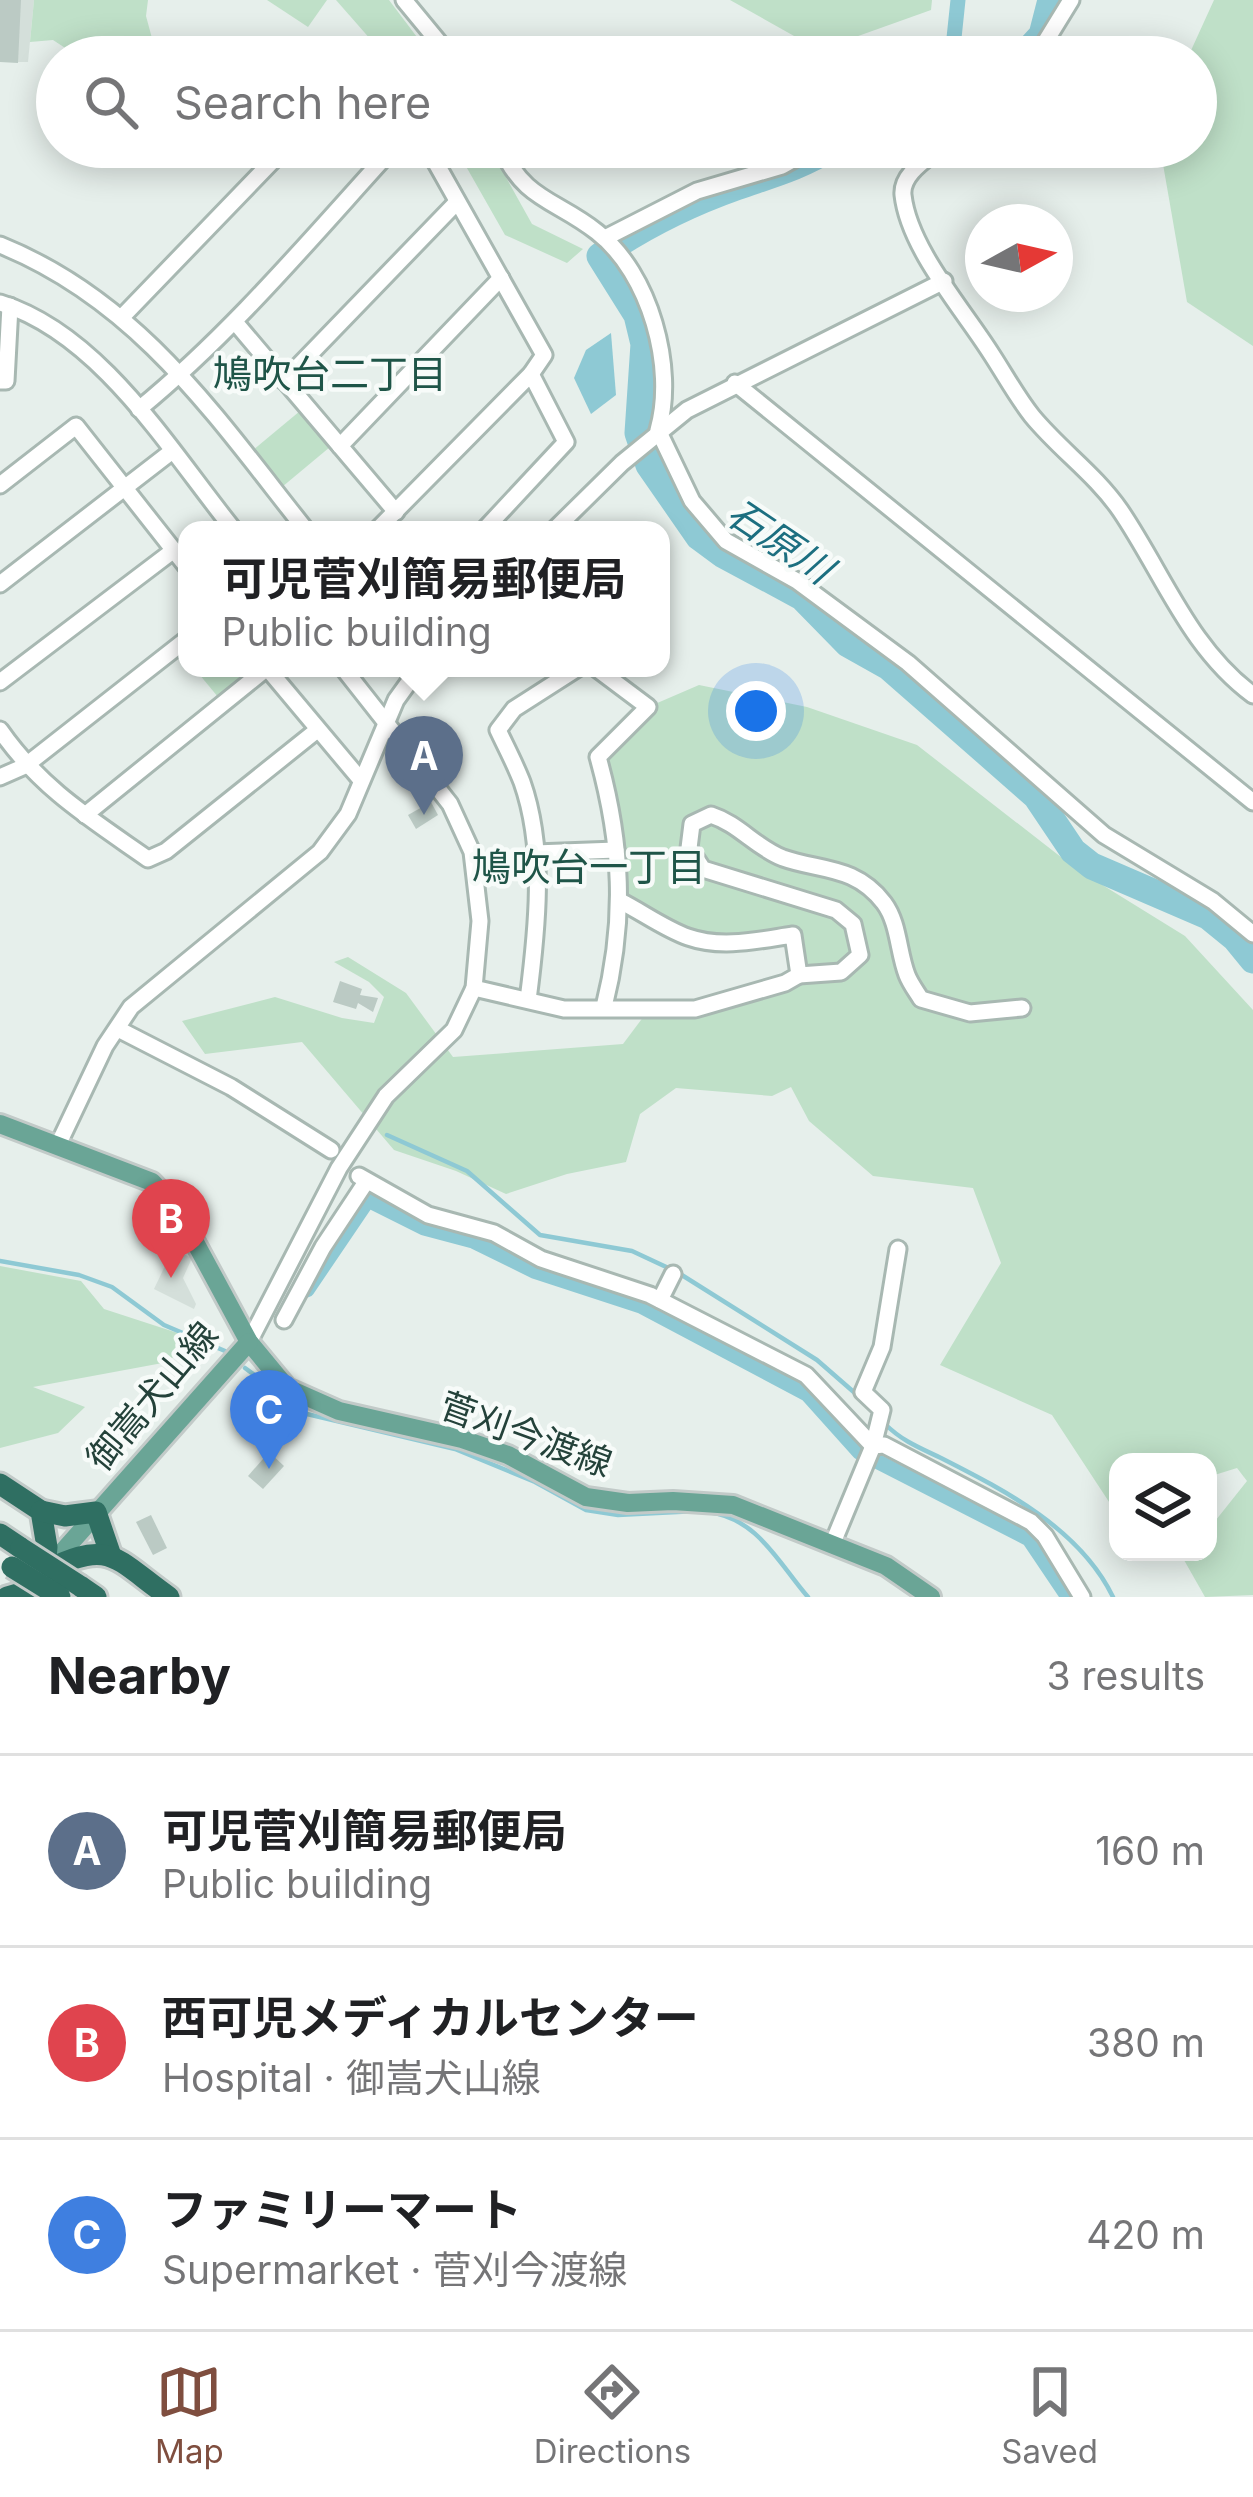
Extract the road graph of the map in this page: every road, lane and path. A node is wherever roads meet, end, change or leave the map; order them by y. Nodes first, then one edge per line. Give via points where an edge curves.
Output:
1 (404, 0) edge
2 (1070, 0) edge
3 (434, 36) edge
4 (1049, 36) edge
5 (266, 168) edge
6 (375, 168) edge
7 (438, 168) edge
8 (510, 168) edge
9 (775, 168) edge
10 (917, 168) edge
11 (455, 203) junction
12 (605, 238) junction
13 (0, 245) edge
14 (501, 278) junction
15 (944, 281) junction
16 (5, 304) edge
17 (123, 316) junction
18 (235, 322) junction
19 (182, 374) junction
20 (532, 374) junction
21 (0, 381) edge
22 (284, 381) junction
23 (735, 383) junction
24 (139, 410) junction
25 (658, 430) junction
26 (340, 446) junction
27 (171, 452) junction
28 (0, 484) edge
29 (124, 487) junction
30 (396, 512) junction
31 (227, 521) edge
32 (299, 521) edge
33 (386, 521) edge
34 (492, 521) edge
35 (563, 521) edge
36 (174, 550) junction
37 (178, 555) edge
38 (0, 584) edge
39 (178, 646) edge
40 (256, 677) edge
41 (274, 677) edge
42 (350, 677) edge
43 (413, 677) edge
44 (564, 677) edge
45 (608, 677) edge
46 (0, 682) edge
47 (1253, 695) edge
48 (386, 724) junction
49 (0, 730) edge
50 (316, 731) junction
51 (25, 766) junction
52 (0, 777) edge
53 (360, 779) junction
54 (1253, 802) edge
55 (86, 815) junction
56 (616, 850) junction
57 (535, 854) junction
58 (620, 901) junction
59 (1253, 934) edge
60 (799, 975) junction
61 (474, 988) junction
62 (528, 1000) junction
63 (604, 1007) junction
64 (1022, 1008) dead end
65 (118, 1029) junction
66 (0, 1124) edge
67 (58, 1145) junction
68 (331, 1150) dead end
69 (898, 1249) dead end
70 (673, 1274) dead end
71 (660, 1300) junction
72 (284, 1320) dead end
73 (249, 1342) junction
74 (873, 1446) junction
75 (0, 1484) edge
76 (41, 1511) junction
77 (96, 1512) junction
78 (0, 1534) edge
79 (832, 1545) junction
80 (111, 1556) junction
81 (11, 1558) edge
82 (45, 1571) junction
83 (79, 1593) edge
84 (30, 1594) edge
85 (7, 1597) edge
86 (169, 1597) edge
87 (931, 1597) edge
88 (1082, 1597) edge

1 - 3 street
2 - 4 street
5 - 17 street
6 - 18 street
7 - 11 street
8 - 12 street via 551,206
9 - 12 street via 697,191
10 - 15 street via 903,196 923,252
11 - 14 street
11 - 22 street
12 - 25 street via 656,324 664,408
13 - 17 street
14 - 20 street via 544,355
14 - 26 street
15 - 23 street
15 - 47 street via 1030,414 1096,480 1206,648
16 - 21 street
16 - 24 street via 51,324
17 - 19 street
18 - 19 street
18 - 22 street
19 - 24 street
19 - 32 street
20 - 30 street
20 - 34 street via 566,442
22 - 26 street
23 - 25 street
23 - 54 street
24 - 27 street
25 - 35 street
25 - 59 street via 692,501 726,541 797,580 908,664 1104,835
26 - 30 street
27 - 29 street
27 - 31 street
28 - 29 street via 76,426
29 - 36 street
29 - 38 street
30 - 33 street
36 - 37 street
36 - 46 street
39 - 51 street
40 - 55 street
41 - 50 street
42 - 48 street
43 - 48 street
44 - 57 street via 498,730 523,784
45 - 56 street via 648,706 598,757
48 - 53 street
48 - 61 street via 449,804 472,852 480,921
49 - 51 street
50 - 53 street
50 - 55 street via 148,859
51 - 52 street
51 - 55 street
53 - 65 street via 348,814 320,852 159,980
56 - 57 street
56 - 58 street
57 - 62 street
58 - 60 street via 704,941 793,935
58 - 63 street
60 - 63 street via 695,1009
60 - 64 street via 841,972 860,955 854,924 836,910 704,869 689,848 692,824 711,815 733,821 784,858 857,880 884,904 921,999 970,1013
61 - 62 street
61 - 73 street via 454,1030 386,1096 340,1168
62 - 63 street
65 - 67 street
65 - 68 street
66 - 67 main road, 御嵩犬山線
67 - 73 main road, 御嵩犬山線 via 152,1183 176,1207
69 - 74 street via 883,1347 863,1392 882,1410
70 - 71 street
71 - 72 street via 541,1259 494,1233 428,1216 363,1179
71 - 74 street via 806,1375
73 - 77 main road, 御嵩犬山線
73 - 79 main road, 菅刈今渡線 via 287,1388 339,1411 462,1438 586,1497 733,1505
74 - 79 street
74 - 88 street via 1031,1522
75 - 76 highway
76 - 77 highway
76 - 82 highway
77 - 80 highway
77 - 82 main road, 御嵩犬山線
78 - 81 highway
79 - 87 main road, 菅刈今渡線 via 886,1566
80 - 82 highway via 79,1554
80 - 86 highway
81 - 83 highway, bridge
82 - 84 main road, 御嵩犬山線
84 - 85 highway

